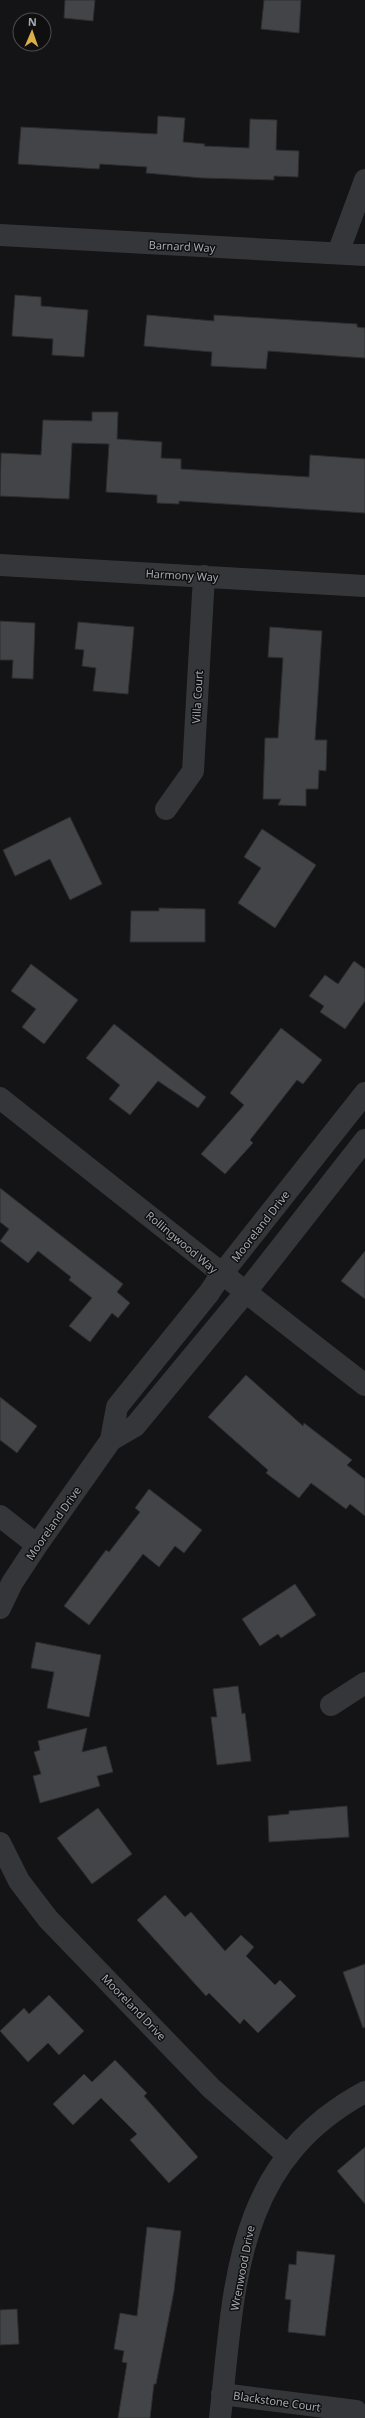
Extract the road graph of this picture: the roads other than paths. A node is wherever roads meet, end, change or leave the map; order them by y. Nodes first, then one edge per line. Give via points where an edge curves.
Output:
1 (365, 180) edge
2 (0, 235) edge
3 (338, 253) junction
4 (365, 254) edge
5 (0, 565) edge
6 (204, 576) junction
7 (365, 586) edge
8 (166, 809) dead end
9 (365, 1093) edge
10 (0, 1098) edge
11 (365, 1140) edge
12 (221, 1275) junction
13 (245, 1292) junction
14 (365, 1385) edge
15 (111, 1440) junction
16 (0, 1516) edge
17 (37, 1545) junction
18 (0, 1608) edge
19 (365, 1683) edge
20 (331, 1705) dead end
21 (0, 1843) edge
22 (365, 2092) edge
23 (287, 2155) junction
24 (222, 2394) junction
25 (356, 2411) dead end
26 (220, 2418) edge

1 - 3 street
2 - 3 street, Barnard Way
3 - 4 street, Barnard Way
5 - 6 street, Harmony Way
6 - 7 street, Harmony Way
6 - 8 street, Villa Court via 193,771
9 - 12 street, Mooreland Drive
10 - 12 street, Rollingwood Way via 141,1208
11 - 13 street, Mooreland Drive
12 - 13 street, Rollingwood Way
12 - 15 street, Mooreland Drive via 210,1294 117,1408
13 - 14 street, Rollingwood Way
13 - 15 street, Mooreland Drive via 135,1426
15 - 17 street, Mooreland Drive
16 - 17 street
17 - 18 street, Mooreland Drive via 12,1583
19 - 20 street
21 - 23 street, Mooreland Drive via 20,1881 52,1923 212,2088
22 - 23 street, Wrenwood Drive via 322,2120
23 - 24 street, Wrenwood Drive via 277,2167 261,2196 249,2227 236,2291
24 - 25 street, Blackstone Court
24 - 26 street, Wrenwood Drive

